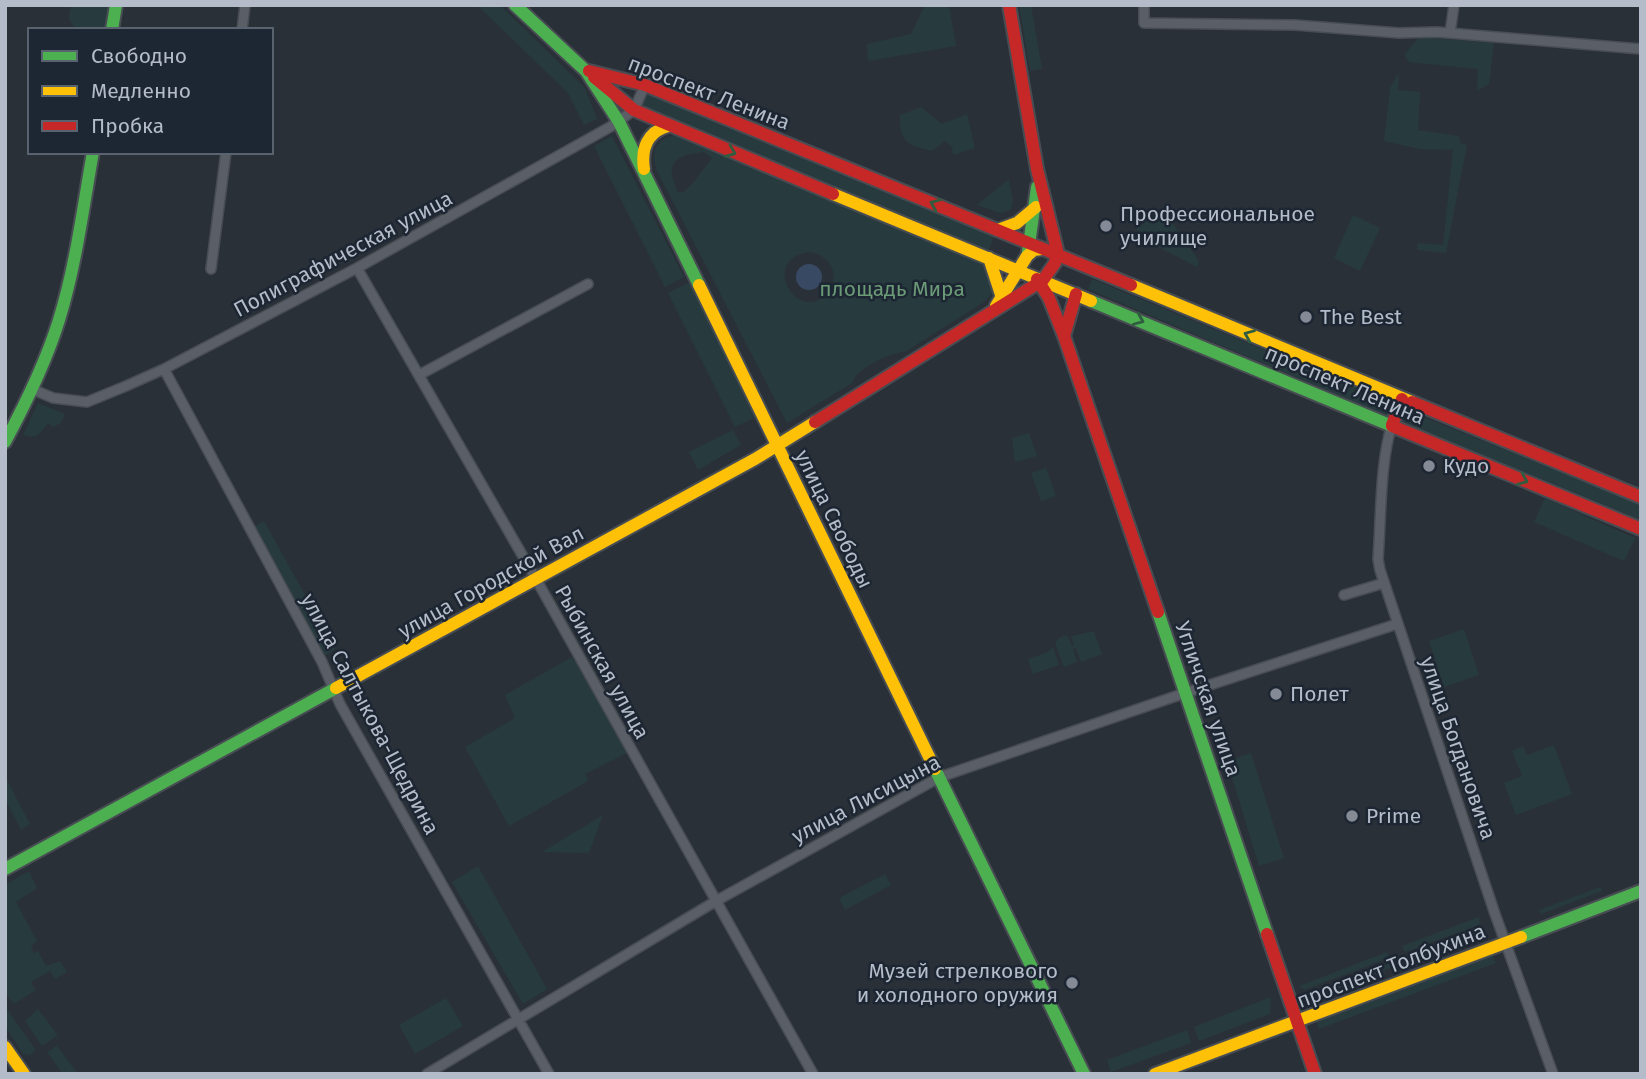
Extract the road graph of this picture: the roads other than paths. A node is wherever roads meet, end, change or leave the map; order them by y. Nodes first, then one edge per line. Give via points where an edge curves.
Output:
1 (116, 5) edge
2 (245, 5) edge
3 (515, 5) edge
4 (1009, 5) edge
5 (1144, 5) edge
6 (1454, 5) edge
7 (112, 28) edge
8 (242, 28) edge
9 (1450, 33) junction
10 (1641, 49) edge
11 (586, 71) junction
12 (645, 85) junction
13 (634, 110) junction
14 (619, 122) junction
15 (668, 126) junction
16 (93, 154) edge
17 (226, 154) edge
18 (1037, 169) junction
19 (646, 180) junction
20 (1036, 207) junction
21 (998, 230) junction
22 (989, 258) junction
23 (1039, 267) junction
24 (357, 268) junction
25 (211, 269) dead end
26 (588, 284) dead end
27 (1076, 294) junction
28 (1008, 298) junction
29 (1064, 336) junction
30 (164, 369) junction
31 (419, 375) junction
32 (33, 389) junction
33 (1402, 399) junction
34 (1392, 425) junction
35 (5, 442) edge
36 (778, 446) junction
37 (1641, 497) edge
38 (1641, 529) edge
39 (536, 579) junction
40 (1384, 583) junction
41 (1344, 595) dead end
42 (1397, 624) junction
43 (334, 690) junction
44 (1185, 693) junction
45 (940, 777) junction
46 (5, 869) edge
47 (1641, 891) edge
48 (716, 901) junction
49 (1506, 943) junction
50 (518, 1019) junction
51 (1297, 1022) junction
52 (5, 1047) edge
53 (24, 1074) edge
54 (427, 1074) edge
55 (549, 1074) edge
56 (814, 1074) edge
57 (1084, 1074) edge
58 (1155, 1074) edge
59 (1315, 1074) edge
60 (1553, 1074) edge

1 - 7 main road
2 - 8 street
3 - 11 main road, улица Свободы
4 - 18 main road, Угличская улица
5 - 9 street via 1144,23
6 - 9 street
9 - 10 street
11 - 12 main road, проспект Ленина
11 - 13 main road, проспект Ленина
11 - 14 main road, улица Свободы
12 - 13 street, Полиграфическая улица
21 -> 12 main road, проспект Ленина
13 - 14 street, Полиграфическая улица
13 - 15 main road, проспект Ленина
14 - 19 main road, улица Свободы
14 - 24 street, Полиграфическая улица
15 - 19 main road via 652,133 645,144
15 -> 22 main road, проспект Ленина
16 - 32 main road via 64,302
17 - 25 street
18 - 20 main road, Угличская улица
18 - 23 main road, Угличская улица
19 - 36 main road, улица Свободы
20 - 21 main road via 1017,223
20 - 23 main road, Угличская улица
21 - 23 main road, проспект Ленина
22 - 23 main road, проспект Ленина
22 - 28 main road
23 - 27 main road, проспект Ленина
23 - 28 main road, улица Городской Вал
23 - 28 main road, улица Городской Вал
23 - 29 main road, Угличская улица
33 -> 23 main road, проспект Ленина
24 - 30 street, Полиграфическая улица
24 - 31 street, Рыбинская улица
26 - 31 street
27 - 29 main road
27 -> 34 main road, проспект Ленина
28 - 36 main road, улица Городской Вал
29 - 44 main road, Угличская улица
30 - 32 street, Полиграфическая улица via 87,402 53,398
30 - 43 street, улица Салтыкова-Щедрина
31 - 39 street, Рыбинская улица
32 - 35 main road
33 - 34 main road
33 - 37 main road, проспект Ленина
34 -> 38 main road, проспект Ленина
34 - 40 street, улица Богдановича via 1378,559
36 - 39 main road, улица Городской Вал
36 - 45 main road, улица Свободы
39 - 43 main road, улица Городской Вал
39 - 48 street, Рыбинская улица
40 - 41 street
40 - 42 street, улица Богдановича
42 - 44 street, улица Лисицына
42 - 49 street, улица Богдановича
43 - 46 main road, улица Городской Вал
43 - 50 street, улица Салтыкова-Щедрина
44 - 45 street, улица Лисицына
44 - 51 main road, Угличская улица
45 - 48 street, улица Лисицына
45 - 57 main road, улица Свободы
47 - 49 main road, проспект Толбухина
48 - 50 street, улица Лисицына
48 - 56 street, Рыбинская улица
49 - 51 main road, проспект Толбухина
49 - 60 street, улица Богдановича
50 - 54 street, улица Лисицына
50 - 55 street, улица Салтыкова-Щедрина
51 - 58 main road, проспект Толбухина
51 - 59 main road, Угличская улица
52 - 53 main road

